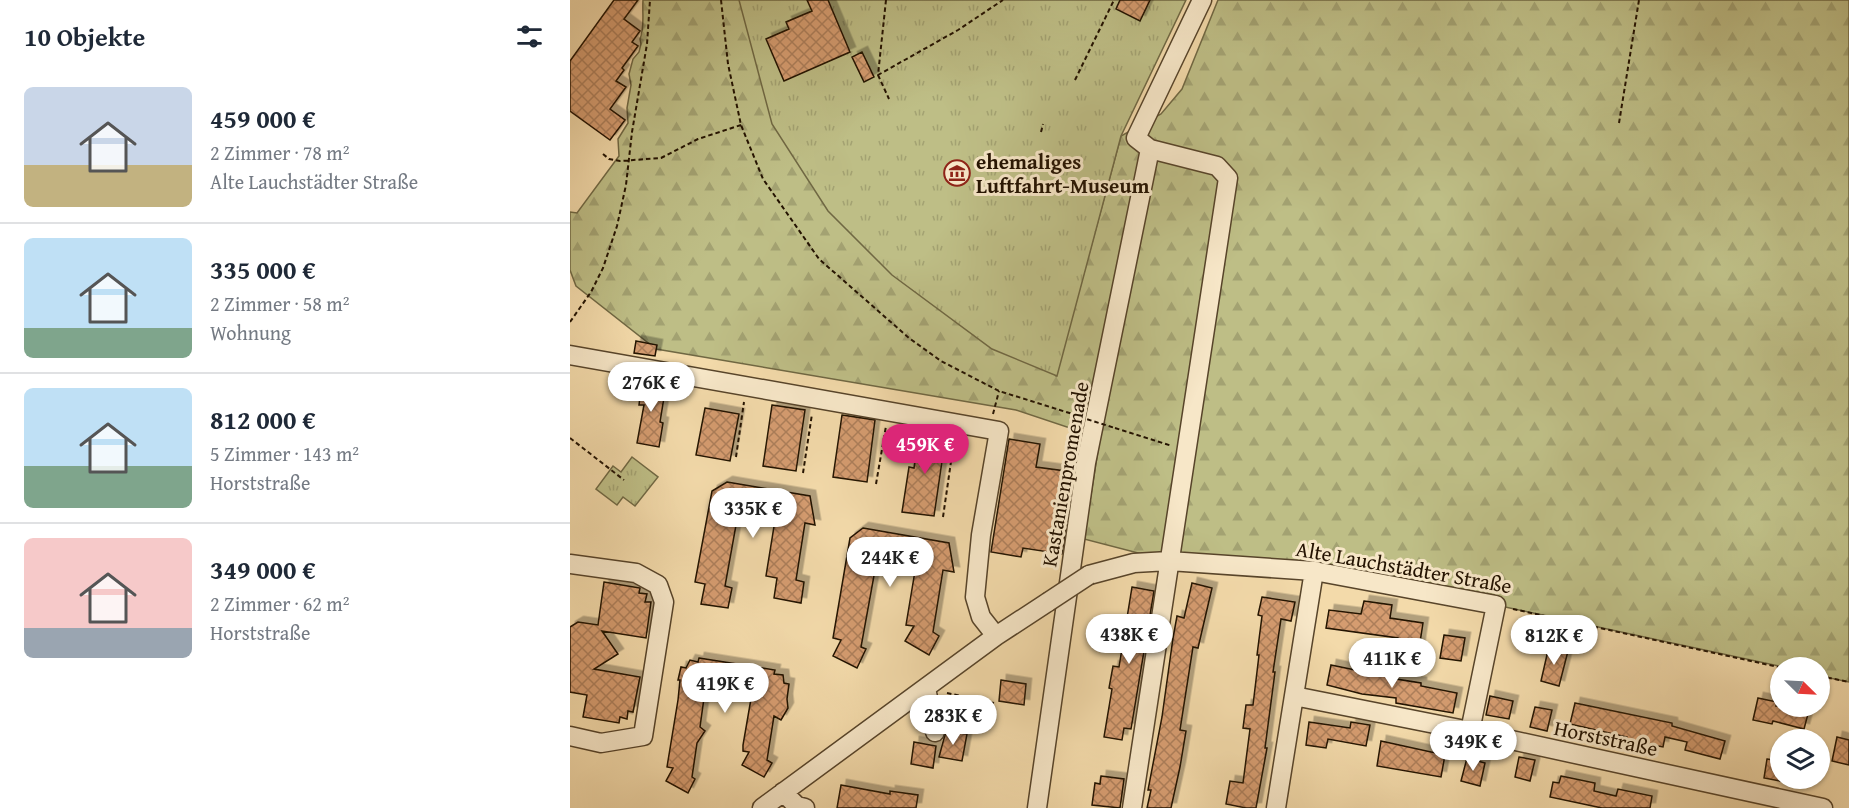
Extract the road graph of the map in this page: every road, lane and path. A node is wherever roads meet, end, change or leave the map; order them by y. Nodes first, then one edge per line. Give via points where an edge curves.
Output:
1 (650, 0) edge
2 (721, 0) edge
3 (886, 0) edge
4 (1004, 0) edge
5 (1114, 0) edge
6 (1202, 0) edge
7 (1639, 0) edge
8 (878, 75) junction
9 (1075, 80) dead end
10 (889, 99) dead end
11 (1619, 123) dead end
12 (1042, 124) dead end
13 (741, 125) junction
14 (1041, 132) dead end
15 (1150, 149) junction
16 (603, 154) dead end
17 (628, 159) junction
18 (570, 322) edge
19 (570, 355) edge
20 (746, 387) junction
21 (999, 391) junction
22 (815, 399) junction
23 (889, 411) junction
24 (957, 423) junction
25 (989, 429) junction
26 (570, 438) edge
27 (1186, 450) junction
28 (736, 457) dead end
29 (803, 473) dead end
30 (624, 480) dead end
31 (876, 484) dead end
32 (943, 517) dead end
33 (1169, 561) junction
34 (570, 564) edge
35 (1314, 571) junction
36 (1496, 605) junction
37 (996, 636) junction
38 (1770, 665) edge
39 (1830, 677) edge
40 (1849, 682) edge
41 (926, 688) junction
42 (1294, 696) junction
43 (994, 703) dead end
44 (1470, 731) junction
45 (934, 732) dead end
46 (570, 735) edge
47 (783, 792) junction
48 (762, 808) edge
49 (804, 808) edge
50 (1037, 808) edge
51 (1132, 808) edge
52 (1276, 808) edge
53 (1823, 808) edge

1 - 17 path
2 - 13 path via 728,64
3 - 8 path
4 - 8 path
5 - 9 path
6 - 15 street via 1136,138
7 - 11 path
8 - 10 path
12 - 14 path
13 - 17 path via 698,139 661,158
13 - 21 path via 763,179 819,259 909,338 941,361
15 - 27 street via 1217,166 1228,178
15 - 50 street, Kastanienpromenade via 1086,463
16 - 17 path via 609,159
17 - 18 path via 617,226 603,268
19 - 20 street
20 - 22 street
20 - 28 path
21 - 25 path
21 - 27 path, bridge
22 - 23 street
22 - 29 path
23 - 24 street
23 - 31 path
24 - 25 street
24 - 32 path
25 - 37 street via 999,430 975,597 981,617
26 - 30 path
27 - 33 street
33 - 35 street, Alte Lauchstädter Straße
33 - 37 street, Alte Lauchstädter Straße, bridge via 1134,563 1089,575
33 - 51 street
34 - 46 street via 636,573 658,585 664,602 643,736 601,743
35 - 36 street, Alte Lauchstädter Straße
35 - 42 street
36 - 38 path, Alte Lauchstädter Straße
36 - 44 street
37 - 41 street, Alte Lauchstädter Straße
39 - 40 path
41 - 43 path
41 - 45 street
41 - 47 street, Alte Lauchstädter Straße
42 - 44 street, Horststraße
42 - 52 street
44 - 53 street, Horststraße
47 - 48 street, Alte Lauchstädter Straße
47 - 49 street

